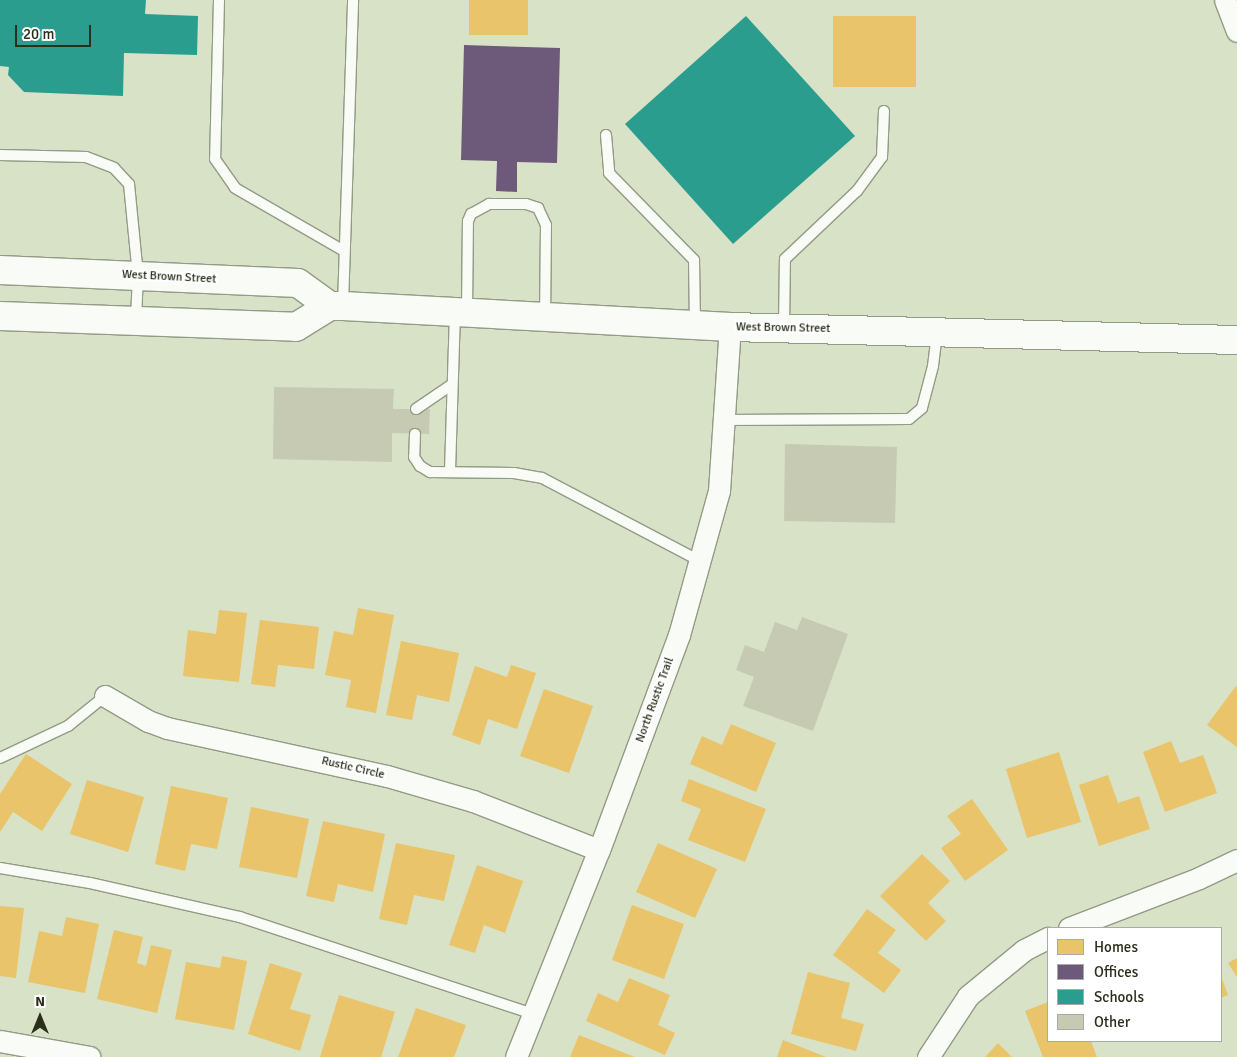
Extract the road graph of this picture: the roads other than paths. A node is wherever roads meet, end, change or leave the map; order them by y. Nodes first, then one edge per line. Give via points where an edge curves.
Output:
1 (219, 0) edge
2 (353, 0) edge
3 (1225, 0) edge
4 (1237, 31) edge
5 (884, 110) dead end
6 (606, 135) dead end
7 (0, 155) edge
8 (344, 251) junction
9 (0, 270) edge
10 (138, 275) junction
11 (337, 306) junction
12 (461, 313) junction
13 (0, 316) edge
14 (545, 317) junction
15 (136, 321) junction
16 (694, 325) junction
17 (730, 327) junction
18 (784, 328) junction
19 (937, 332) junction
20 (1237, 340) edge
21 (451, 385) junction
22 (416, 409) dead end
23 (724, 420) junction
24 (415, 434) dead end
25 (450, 471) junction
26 (700, 561) junction
27 (105, 696) joint
28 (0, 758) edge
29 (599, 850) junction
30 (1237, 860) edge
31 (0, 868) edge
32 (1072, 927) edge
33 (1047, 938) edge
34 (534, 1014) junction
35 (0, 1041) edge
36 (90, 1057) edge
37 (516, 1057) edge
38 (928, 1057) edge

1 - 8 lane via 215,159 235,188
2 - 8 lane
3 - 4 street
5 - 18 lane via 882,156 857,191 785,259
6 - 16 lane via 610,173 694,260
7 - 10 lane via 86,157 114,168 129,184
8 - 11 lane
9 - 10 main road, West Brown Street
10 - 11 main road, West Brown Street via 298,283
10 - 15 lane
11 - 12 main road, West Brown Street
11 - 15 main road via 296,327
12 - 14 main road, West Brown Street
12 - 14 lane via 471,214 489,204 526,204 538,208 546,225
12 - 21 lane
13 - 15 main road
14 - 16 main road, West Brown Street
16 - 17 main road, West Brown Street
17 - 18 main road, West Brown Street
17 - 23 street, North Rustic Trail
18 - 19 main road, West Brown Street
19 - 20 main road, West Brown Street
19 - 23 lane via 933,366 922,408 909,419
21 - 22 lane
21 - 25 lane
23 - 26 street, North Rustic Trail via 718,491
24 - 25 lane via 414,457 420,466 430,472
25 - 26 lane via 514,473 542,478
26 - 29 street, North Rustic Trail via 679,635
27 - 28 lane via 68,726
27 - 29 street, Rustic Circle via 167,728 387,776 473,800
29 - 34 street, North Rustic Trail
30 - 32 street
31 - 34 lane via 90,883 240,917
33 - 38 street via 1024,950 968,996
34 - 37 street, North Rustic Trail
35 - 36 street

